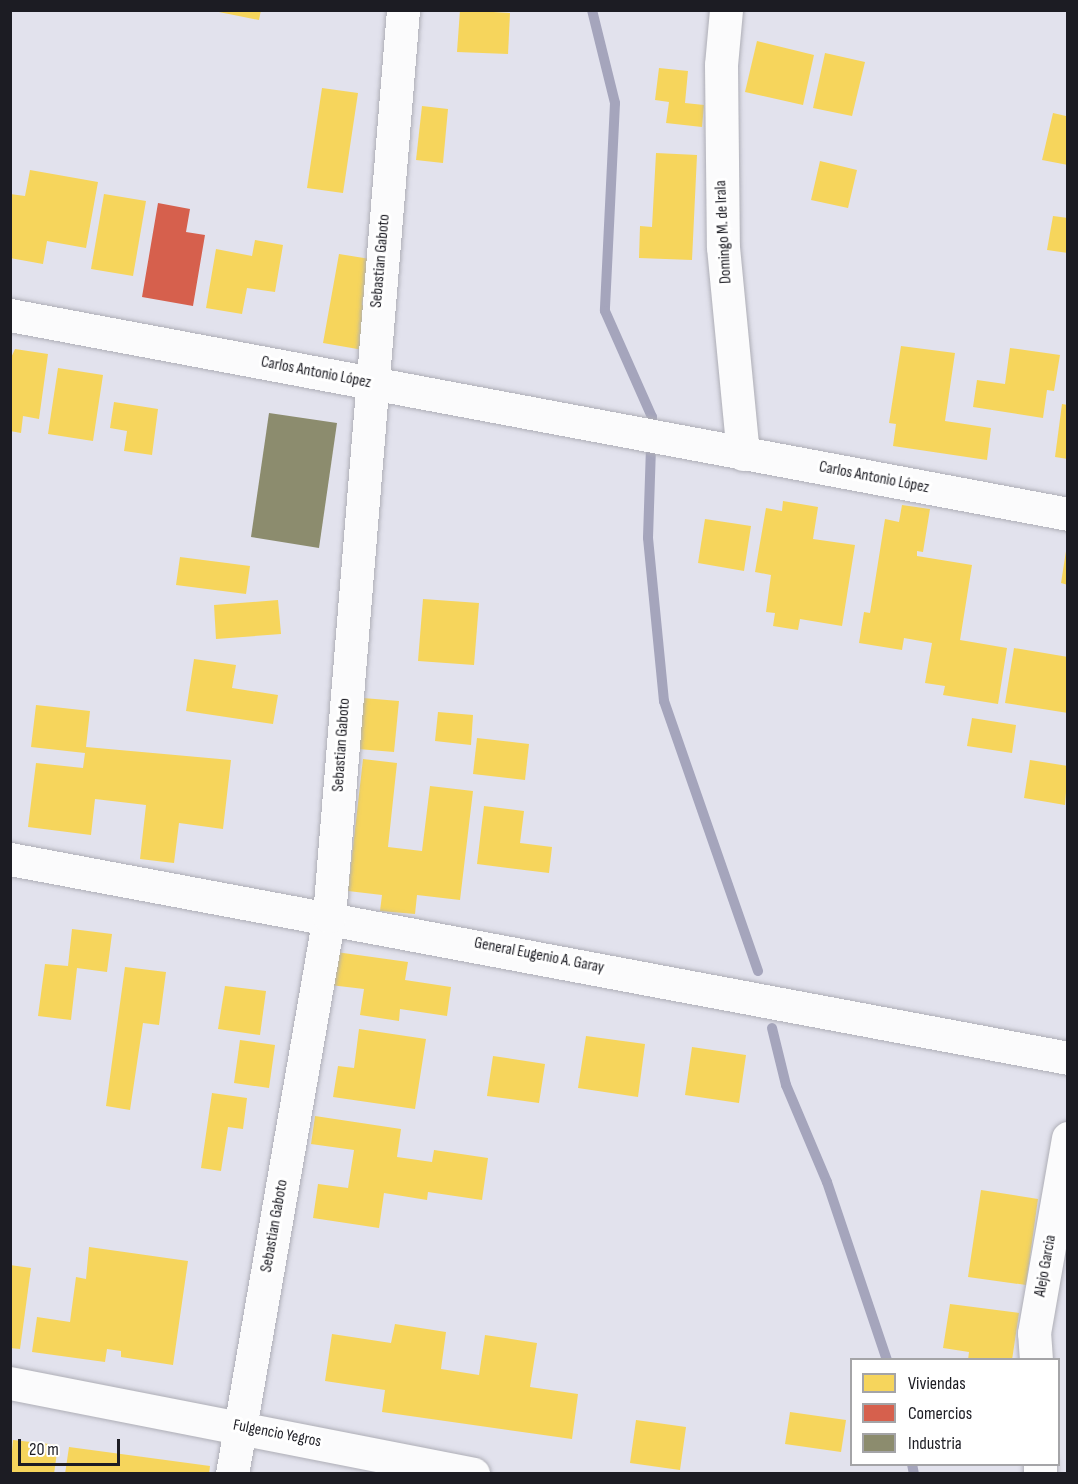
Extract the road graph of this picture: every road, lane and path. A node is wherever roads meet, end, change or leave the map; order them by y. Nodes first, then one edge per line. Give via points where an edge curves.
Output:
1 (403, 10) edge
2 (726, 10) edge
3 (10, 315) edge
4 (370, 384) junction
5 (743, 454) junction
6 (1068, 514) edge
7 (10, 859) edge
8 (329, 916) junction
9 (1068, 1058) edge
10 (1068, 1138) edge
11 (1036, 1358) edge
12 (10, 1383) edge
13 (241, 1426) junction
14 (232, 1473) edge
15 (473, 1473) edge

1 - 4 street, Sebastian Gaboto
2 - 5 street, Domingo M. de Irala via 721,65 723,247
3 - 4 street, Carlos Antonio López
4 - 5 street, Carlos Antonio López
4 - 8 street, Sebastian Gaboto
5 - 6 street, Carlos Antonio López
7 - 8 street, General Eugenio A. Garay
8 - 9 street, General Eugenio A. Garay
8 - 13 street, Sebastian Gaboto
10 - 11 street, Alejo Garcia via 1035,1333
12 - 13 street, Fulgencio Yegros
13 - 14 street, Sebastian Gaboto
13 - 15 street, Fulgencio Yegros

